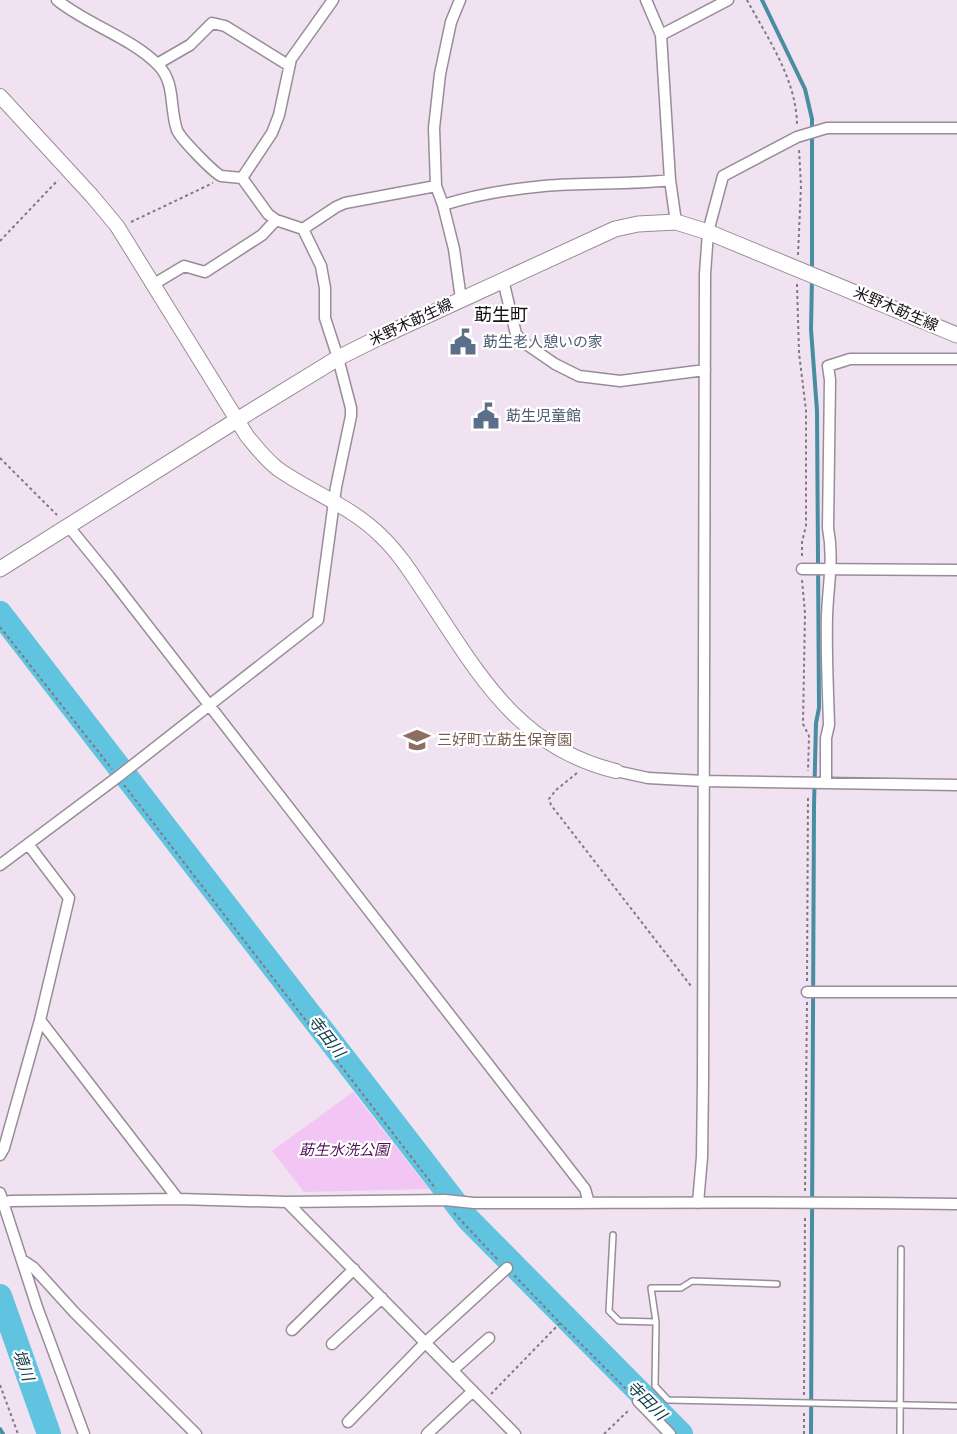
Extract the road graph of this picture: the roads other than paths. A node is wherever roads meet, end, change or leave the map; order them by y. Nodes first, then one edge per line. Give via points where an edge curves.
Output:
1 (57, 0) edge
2 (333, 0) edge
3 (460, 0) edge
4 (646, 0) edge
5 (728, 0) edge
6 (661, 35) junction
7 (157, 64) junction
8 (288, 64) junction
9 (0, 96) edge
10 (957, 128) edge
11 (242, 178) junction
12 (670, 180) junction
13 (436, 186) junction
14 (443, 205) junction
15 (276, 220) junction
16 (676, 222) junction
17 (303, 229) junction
18 (708, 232) junction
19 (503, 280) junction
20 (154, 284) junction
21 (461, 299) junction
22 (957, 335) edge
23 (338, 358) junction
24 (957, 359) edge
25 (705, 370) junction
26 (237, 420) junction
27 (334, 500) junction
28 (69, 527) junction
29 (0, 569) edge
30 (803, 570) road end
31 (829, 570) junction
32 (957, 570) edge
33 (208, 705) junction
34 (616, 771) joint
35 (703, 781) junction
36 (826, 783) junction
37 (957, 785) edge
38 (28, 844) junction
39 (0, 865) edge
40 (807, 992) road end
41 (957, 992) edge
42 (40, 1020) junction
43 (0, 1155) edge
44 (1, 1199) edge
45 (178, 1199) junction
46 (287, 1202) junction
47 (589, 1203) junction
48 (698, 1203) junction
49 (957, 1204) edge
50 (613, 1235) dead end
51 (901, 1249) dead end
52 (21, 1260) junction
53 (507, 1268) road end
54 (354, 1269) junction
55 (777, 1284) dead end
56 (382, 1298) junction
57 (656, 1322) junction
58 (292, 1330) dead end
59 (489, 1338) dead end
60 (426, 1342) junction
61 (332, 1344) dead end
62 (453, 1370) junction
63 (473, 1390) junction
64 (638, 1401) road end
65 (901, 1406) junction
66 (957, 1406) edge
67 (348, 1422) dead end
68 (84, 1434) edge
69 (196, 1434) edge
70 (427, 1434) edge
71 (515, 1434) edge
72 (670, 1434) edge
73 (900, 1434) edge

1 - 7 street
2 - 8 street
3 - 13 street via 440,74 434,128
4 - 6 street
5 - 6 street
6 - 12 street
7 - 8 street via 190,45 212,23 225,26
7 - 11 street via 170,86 178,132 221,176
8 - 11 street via 272,133
9 - 20 street via 117,226
10 - 18 street via 827,128 797,137 723,176
11 - 15 street
12 - 14 street via 543,186
12 - 16 street
13 - 14 street
13 - 17 street via 345,204
14 - 21 street
15 - 17 street
15 - 20 street via 262,235 205,272 184,266
16 - 18 main road, 米野木莇生線
16 - 19 main road, 米野木莇生線 via 615,229
17 - 23 street via 321,266 326,288 325,318
18 - 22 main road, 米野木莇生線
18 - 25 street
19 - 21 main road, 米野木莇生線
19 - 25 street via 516,334 555,364 579,376 620,381
20 - 26 street
21 - 23 main road, 米野木莇生線
23 - 26 main road, 米野木莇生線
23 - 27 street via 351,416
24 - 31 street via 850,359 828,366 828,528 832,545
25 - 35 street
26 - 27 street via 277,468
26 - 28 main road, 米野木莇生線
27 - 33 street via 318,620
27 - 34 street via 369,524 395,550 483,680 514,716 559,749
28 - 29 main road, 米野木莇生線
28 - 33 street
30 - 31 street
31 - 32 street
31 - 36 street
33 - 38 street
33 - 47 street via 585,1189
34 - 35 street via 648,778
35 - 36 street
35 - 48 street via 702,1157
36 - 37 street
38 - 39 street
38 - 42 street via 69,898
40 - 41 street
42 - 43 street
42 - 45 street
44 - 45 street
44 - 52 street
45 - 46 street
46 - 47 street
46 - 54 street
47 - 48 street
48 - 49 street
50 - 57 lane via 609,1311 619,1321
51 - 65 lane
52 - 68 street
52 - 69 street via 34,1268
53 - 60 street
54 - 56 street
54 - 58 street
55 - 57 lane via 692,1281 681,1288 651,1288
56 - 60 street
56 - 61 street
57 - 65 lane via 655,1386 668,1400
59 - 62 street
60 - 62 street
60 - 67 street
62 - 63 street
63 - 70 street
63 - 71 street
64 - 72 street
65 - 66 lane
65 - 73 lane

